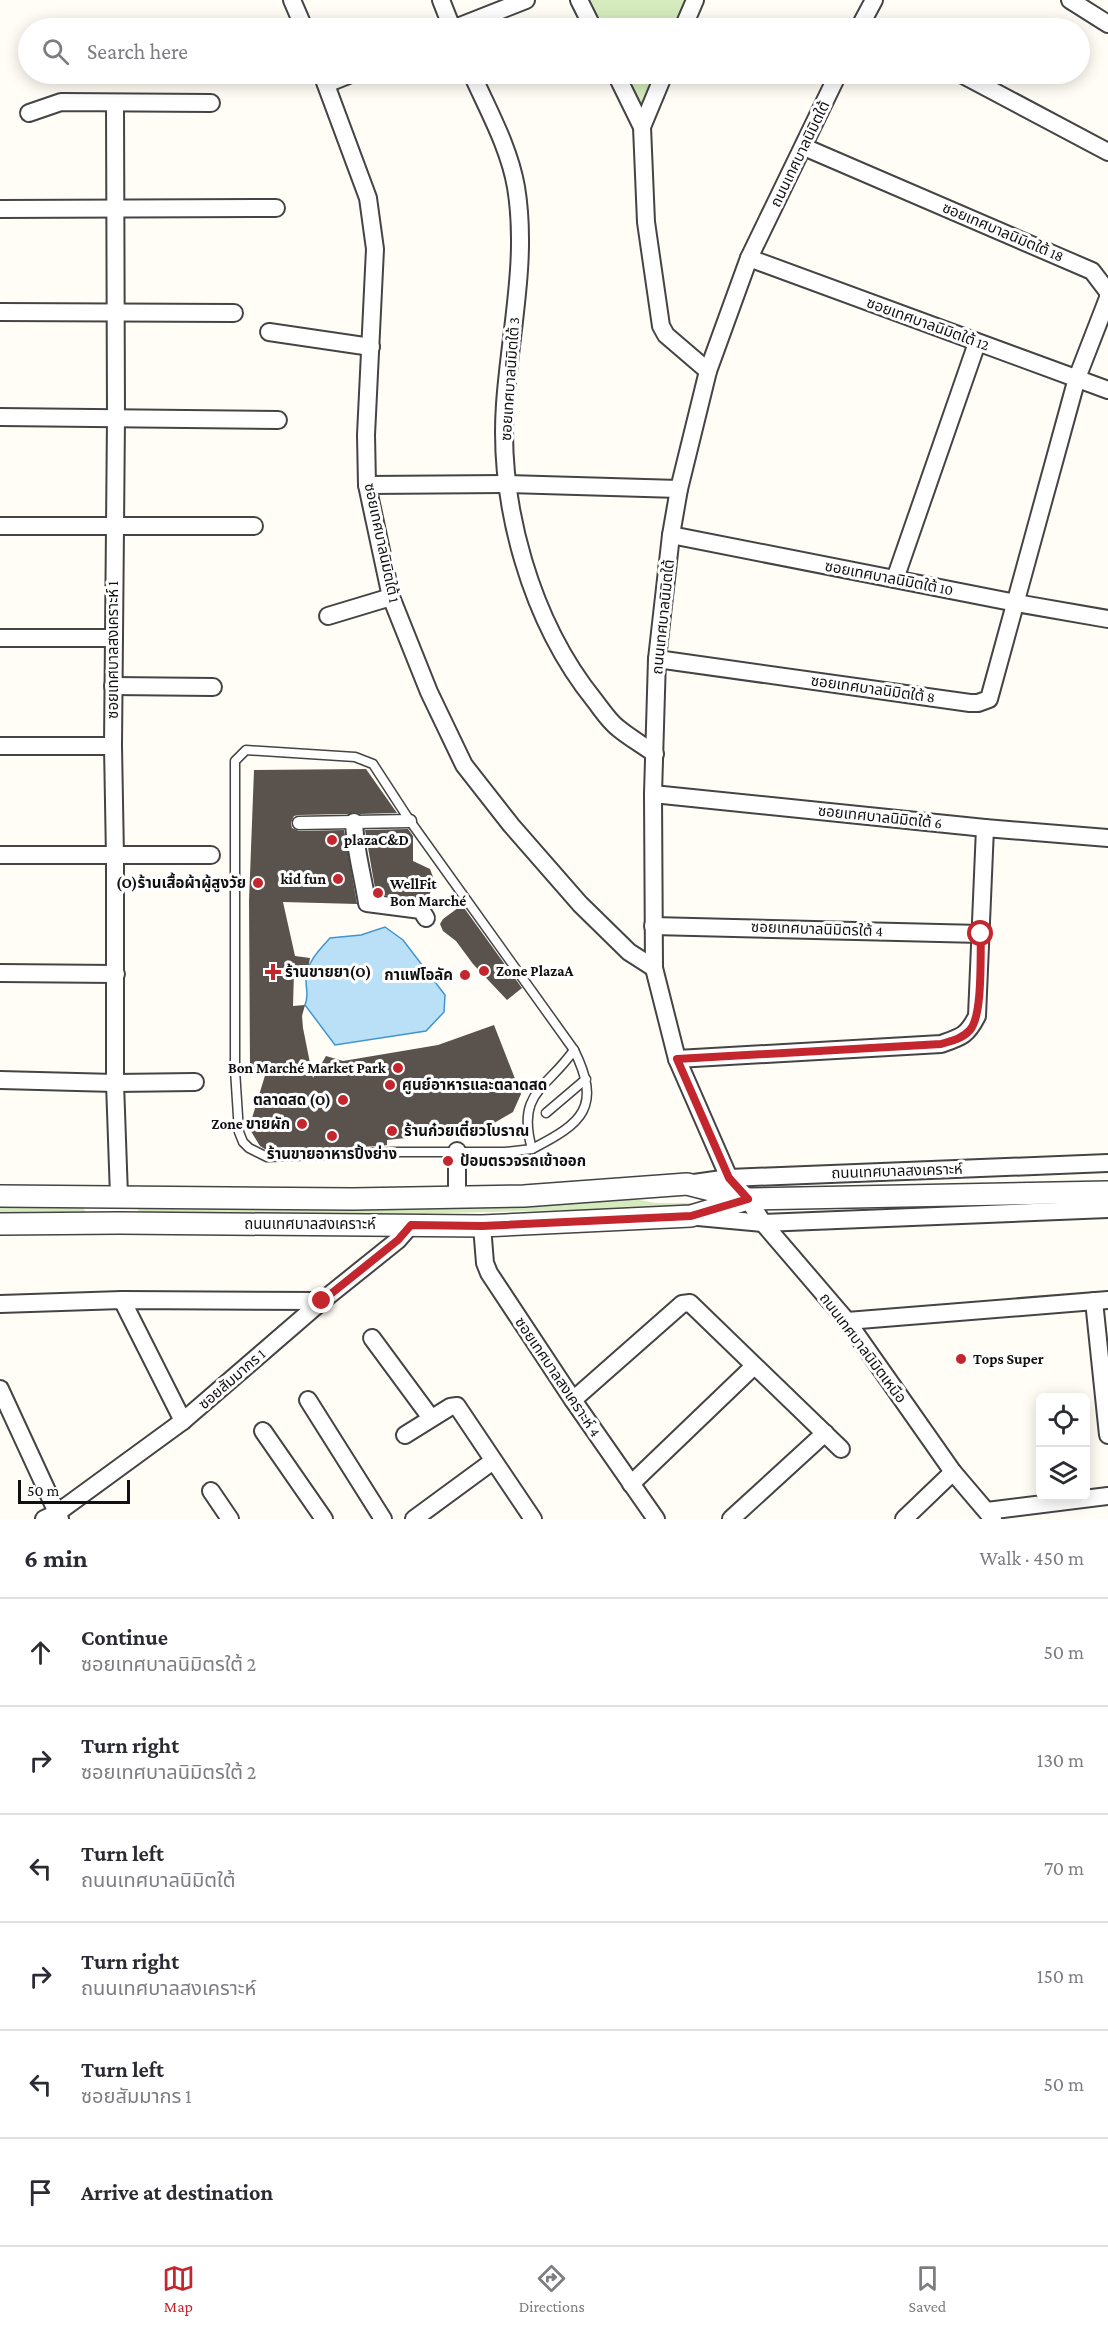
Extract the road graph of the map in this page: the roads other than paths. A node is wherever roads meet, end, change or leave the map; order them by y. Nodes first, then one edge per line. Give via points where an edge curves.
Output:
1 (292, 0) edge
2 (441, 0) edge
3 (526, 0) edge
4 (579, 0) edge
5 (695, 0) edge
6 (874, 0) edge
7 (1070, 0) edge
8 (300, 18) edge
9 (449, 18) edge
10 (480, 18) edge
11 (588, 18) edge
12 (687, 18) edge
13 (868, 18) edge
14 (1108, 24) edge
15 (326, 84) edge
16 (476, 84) edge
17 (621, 84) edge
18 (660, 84) edge
19 (833, 84) edge
20 (980, 84) edge
21 (115, 103) junction
22 (211, 103) dead end
23 (29, 113) dead end
24 (642, 127) junction
25 (804, 147) junction
26 (1108, 152) edge
27 (276, 208) dead end
28 (0, 209) edge
29 (116, 209) junction
30 (749, 258) junction
31 (0, 312) edge
32 (115, 314) junction
33 (234, 314) dead end
34 (269, 332) dead end
35 (977, 343) junction
36 (371, 346) junction
37 (708, 371) junction
38 (1077, 378) junction
39 (1108, 390) edge
40 (0, 417) edge
41 (116, 418) junction
42 (278, 420) dead end
43 (506, 484) junction
44 (367, 485) junction
45 (679, 489) junction
46 (0, 526) edge
47 (254, 526) dead end
48 (114, 527) junction
49 (671, 535) junction
50 (895, 579) junction
51 (391, 597) junction
52 (1016, 603) junction
53 (328, 616) dead end
54 (1108, 619) edge
55 (0, 638) edge
56 (113, 638) junction
57 (657, 659) junction
58 (113, 686) junction
59 (213, 687) dead end
60 (0, 746) edge
61 (112, 746) junction
62 (655, 754) junction
63 (653, 794) junction
64 (410, 821) junction
65 (354, 822) junction
66 (299, 823) dead end
67 (985, 828) junction
68 (1108, 838) edge
69 (0, 855) edge
70 (211, 855) dead end
71 (116, 856) junction
72 (426, 918) dead end
73 (653, 926) junction
74 (981, 934) junction
75 (654, 968) junction
76 (0, 973) edge
77 (116, 974) junction
78 (574, 1050) junction
79 (677, 1059) junction
80 (586, 1079) junction
81 (0, 1080) edge
82 (195, 1082) dead end
83 (115, 1083) junction
84 (546, 1113) dead end
85 (532, 1149) junction
86 (457, 1151) junction
87 (1108, 1163) edge
88 (729, 1178) junction
89 (687, 1184) junction
90 (1108, 1192) edge
91 (0, 1196) edge
92 (119, 1196) junction
93 (457, 1197) junction
94 (748, 1199) junction
95 (1108, 1209) edge
96 (691, 1216) junction
97 (120, 1223) junction
98 (763, 1223) junction
99 (0, 1224) edge
100 (411, 1225) junction
101 (482, 1226) junction
102 (122, 1299) junction
103 (322, 1301) junction
104 (1101, 1301) edge
105 (0, 1304) edge
106 (847, 1322) junction
107 (372, 1338) dead end
108 (754, 1366) junction
109 (0, 1389) edge
110 (308, 1400) dead end
111 (573, 1401) junction
112 (431, 1418) junction
113 (183, 1421) junction
114 (263, 1431) dead end
115 (825, 1433) junction
116 (405, 1435) dead end
117 (1108, 1436) edge
118 (841, 1449) dead end
119 (493, 1461) junction
120 (952, 1472) junction
121 (631, 1484) junction
122 (211, 1491) dead end
123 (1108, 1496) edge
124 (990, 1515) edge
125 (53, 1517) edge
126 (230, 1519) edge
127 (324, 1519) edge
128 (383, 1519) edge
129 (414, 1519) edge
130 (533, 1519) edge
131 (656, 1519) edge
132 (731, 1519) edge
133 (904, 1519) edge

1 - 8 street
2 - 9 street
3 - 10 street
4 - 11 street
5 - 12 street
6 - 13 street
7 - 14 street
15 - 36 street, ซอยเทศบาลนิมิตใต้ 1 via 368,198 375,249
16 - 43 street, ซอยเทศบาลนิมิตใต้ 3 via 509,158 519,216 519,267 505,407
17 - 24 street
18 - 24 street
19 - 25 street, ถนนเทศบาลนิมิตใต้
20 - 26 street
21 - 22 street
21 - 23 street via 61,102
21 - 29 street, ซอยเทศบาลสงเคราะห์ 1
24 - 37 street via 646,222 661,326 666,336
25 - 30 street, ถนนเทศบาลนิมิตใต้
25 - 38 street, ซอยเทศบาลนิมิตใต้ 18 via 1092,271 1108,292 1108,298
27 - 29 street
28 - 29 street
29 - 32 street, ซอยเทศบาลสงเคราะห์ 1
30 - 35 street, ซอยเทศบาลนิมิตใต้ 12
30 - 37 street, ถนนเทศบาลนิมิตใต้
31 - 32 street
32 - 33 street
32 - 41 street, ซอยเทศบาลสงเคราะห์ 1
34 - 36 street
35 - 38 street, ซอยเทศบาลนิมิตใต้ 12
35 - 50 street
36 - 44 street, ซอยเทศบาลนิมิตใต้ 1
37 - 45 street, ถนนเทศบาลนิมิตใต้
38 - 39 street, ซอยเทศบาลนิมิตใต้ 12
38 - 52 street, ซอยเทศบาลนิมิตใต้ 8
40 - 41 street
41 - 42 street
41 - 48 street, ซอยเทศบาลสงเคราะห์ 1
43 - 44 street
43 - 45 street
43 - 62 street, ซอยเทศบาลนิมิตใต้ 3 via 516,535 546,624 576,678 616,727
44 - 51 street, ซอยเทศบาลนิมิตใต้ 1
45 - 49 street, ถนนเทศบาลนิมิตใต้
46 - 48 street
47 - 48 street
48 - 56 street, ซอยเทศบาลสงเคราะห์ 1
49 - 50 street, ซอยเทศบาลนิมิตใต้ 10
49 - 57 street, ถนนเทศบาลนิมิตใต้
50 - 52 street, ซอยเทศบาลนิมิตใต้ 10
51 - 53 street
51 - 75 street, ซอยเทศบาลนิมิตใต้ 1 via 429,692 464,765 580,904 629,952
52 - 54 street, ซอยเทศบาลนิมิตใต้ 10
52 - 57 street, ซอยเทศบาลนิมิตใต้ 8 via 992,693 989,699 978,703
55 - 56 street
56 - 58 street, ซอยเทศบาลสงเคราะห์ 1
57 - 62 street, ถนนเทศบาลนิมิตใต้
58 - 59 street
58 - 61 street, ซอยเทศบาลสงเคราะห์ 1
60 - 61 street
61 - 71 street, ซอยเทศบาลสงเคราะห์ 1
62 - 63 street, ถนนเทศบาลนิมิตใต้
63 - 67 street, ซอยเทศบาลนิมิตใต้ 6
63 - 73 street, ถนนเทศบาลนิมิตใต้
64 - 65 street
64 - 78 lane
64 - 86 lane via 372,764 355,757 246,750 235,761 235,1070 239,1132 249,1148 267,1157
65 - 66 street
65 - 72 street via 354,844 367,903 421,910
67 - 68 street, ซอยเทศบาลนิมิตใต้ 6
67 - 74 street
69 - 71 street
70 - 71 street
71 - 77 street, ซอยเทศบาลสงเคราะห์ 1
73 - 74 street, ซอยเทศบาลนิมิตรใต้ 4
73 - 75 street, ถนนเทศบาลนิมิตใต้
74 - 79 street via 977,1016 962,1037 941,1044
75 - 79 street, ถนนเทศบาลนิมิตใต้
76 - 77 street
77 - 83 street, ซอยเทศบาลสงเคราะห์ 1
78 - 80 lane
78 - 85 lane via 529,1103 527,1119
79 - 88 street, ถนนเทศบาลนิมิตใต้
80 - 84 lane
80 - 85 lane via 588,1099 576,1122
81 - 83 street
82 - 83 street
83 - 92 street, ซอยเทศบาลสงเคราะห์ 1
85 - 86 lane
86 - 93 street
87 - 88 street, ถนนเทศบาลสงเคราะห์
88 - 89 street, ถนนเทศบาลสงเคราะห์
88 - 94 street, ถนนเทศบาลนิมิตเหนือ
89 - 93 street, ถนนเทศบาลสงเคราะห์
89 - 94 street, ถนนเทศบาลสงเคราะห์
90 - 94 street, ถนนเทศบาลสงเคราะห์
91 - 92 street, ถนนเทศบาลสงเคราะห์
92 - 93 street, ถนนเทศบาลสงเคราะห์
92 - 97 street
94 - 96 street, ถนนเทศบาลสงเคราะห์
94 - 98 street, ถนนเทศบาลนิมิตเหนือ
95 - 98 street, ถนนเทศบาลสงเคราะห์
96 - 98 street, ถนนเทศบาลสงเคราะห์
96 - 101 street, ถนนเทศบาลสงเคราะห์
97 - 99 street, ถนนเทศบาลสงเคราะห์
97 - 100 street, ถนนเทศบาลสงเคราะห์
98 - 106 street, ถนนเทศบาลนิมิตเหนือ
100 - 101 street, ถนนเทศบาลสงเคราะห์
100 - 103 street, ซอยสัมมากร 1
101 - 111 street, ซอยเทศบาลสงเคราะห์ 4 via 489,1273
102 - 103 street
102 - 105 street
102 - 113 street
103 - 113 street, ซอยสัมมากร 1
104 - 106 street
104 - 117 street
106 - 120 street, ถนนเทศบาลนิมิตเหนือ
107 - 112 street
108 - 111 street via 687,1303
108 - 115 street
108 - 121 street
109 - 125 street
110 - 128 street
111 - 121 street, ซอยเทศบาลสงเคราะห์ 4
112 - 116 street
112 - 119 street via 457,1406
113 - 125 street, ซอยสัมมากร 1
114 - 127 street
115 - 118 street
115 - 132 street
119 - 129 street
119 - 130 street
120 - 124 street, ถนนเทศบาลนิมิตเหนือ
120 - 133 street
121 - 131 street, ซอยเทศบาลสงเคราะห์ 4
122 - 126 street
123 - 124 street

